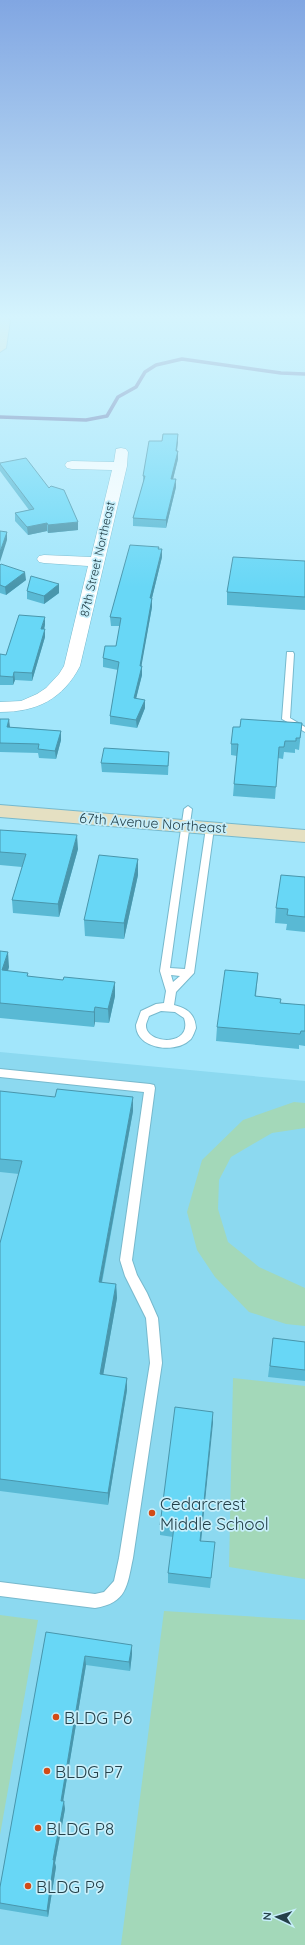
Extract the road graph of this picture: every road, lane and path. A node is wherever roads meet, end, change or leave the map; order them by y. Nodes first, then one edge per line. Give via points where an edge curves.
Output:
1 (72, 465) dead end
2 (44, 559) dead end
3 (96, 562) junction
4 (290, 654) dead end
5 (0, 708) edge
6 (305, 730) edge
7 (0, 811) edge
8 (187, 818) junction
9 (210, 828) junction
10 (305, 836) edge
11 (165, 971) junction
12 (189, 973) junction
13 (171, 991) junction
14 (168, 1007) junction
15 (0, 1073) edge
16 (0, 1589) edge

1 - 3 street, 87th Street Northeast via 120,459
2 - 3 street
3 - 5 street, 87th Street Northeast via 67,678 39,701
4 - 6 lane via 286,719
7 - 8 main road, 67th Avenue Northeast
8 - 9 main road, 67th Avenue Northeast
8 - 11 lane
9 - 10 main road, 67th Avenue Northeast
9 - 12 lane
11 - 12 lane
11 - 13 lane
12 - 13 lane
13 - 14 lane
14 - 14 lane via 152,1010 141,1020 142,1033 154,1042 176,1042 190,1030 189,1018 177,1008
15 - 16 lane via 150,1088 126,1260 152,1318 156,1363 120,1585 108,1599 95,1601

